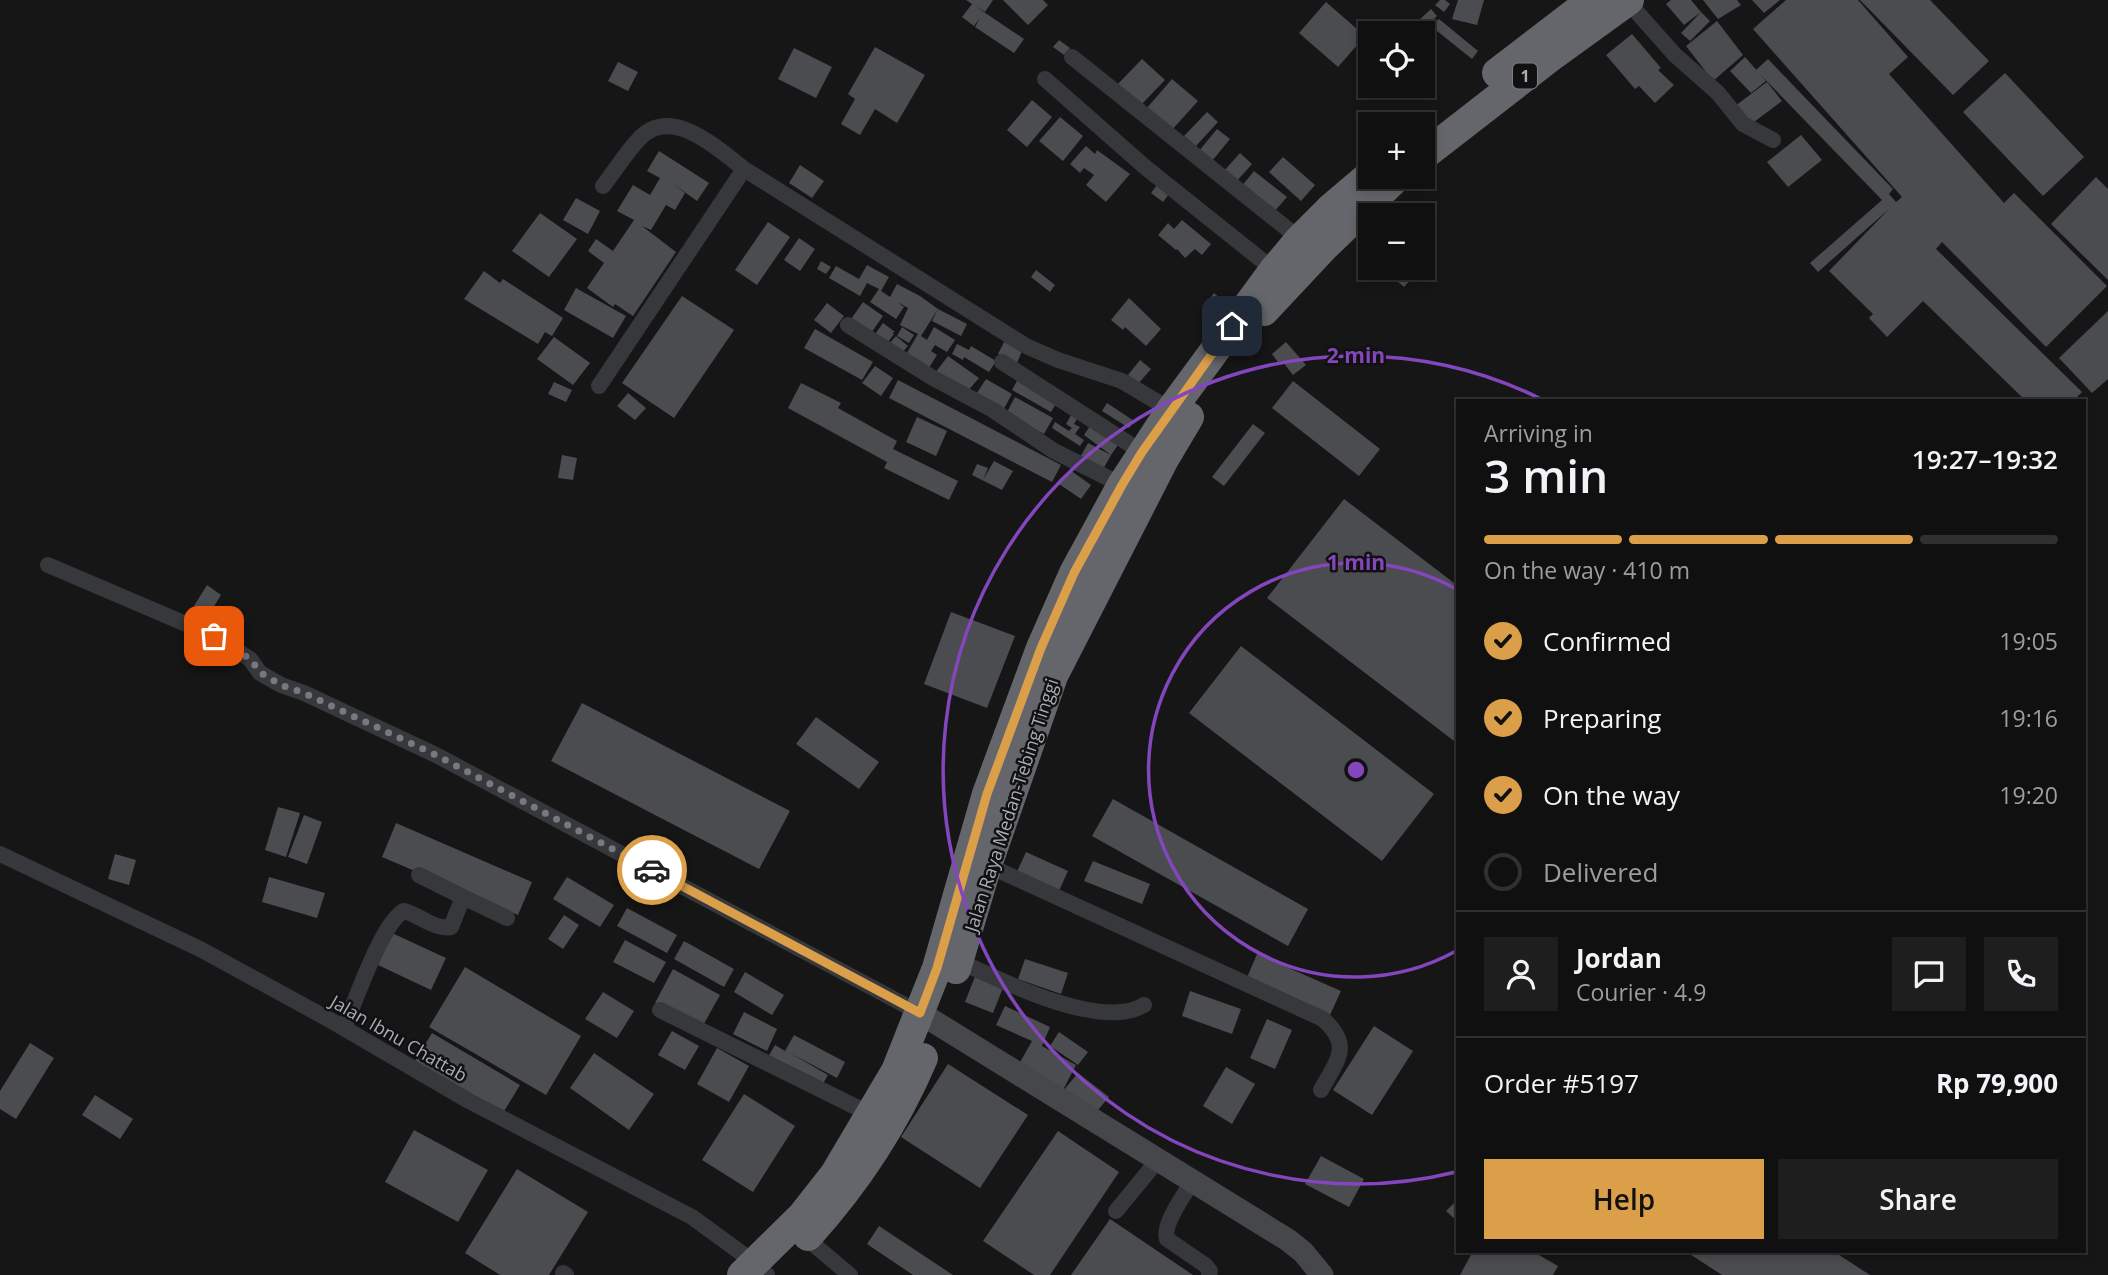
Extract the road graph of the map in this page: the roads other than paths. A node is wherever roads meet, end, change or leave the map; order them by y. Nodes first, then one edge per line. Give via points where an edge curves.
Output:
1 (1592, 0) edge
2 (1628, 1) edge
3 (1072, 57) dead end
4 (1045, 79) dead end
5 (1435, 122) edge
6 (1773, 140) dead end
7 (1435, 147) edge
8 (744, 169) junction
9 (1358, 185) edge
10 (603, 186) dead end
11 (1384, 189) edge
12 (1300, 239) junction
13 (1274, 270) junction
14 (848, 325) dead end
15 (1002, 362) dead end
16 (599, 386) dead end
17 (1171, 410) junction
18 (1142, 452) junction
19 (1122, 485) junction
20 (48, 565) dead end
21 (0, 854) edge
22 (987, 865) junction
23 (419, 875) dead end
24 (463, 897) junction
25 (507, 918) dead end
26 (959, 961) junction
27 (1144, 1005) dead end
28 (660, 1010) dead end
29 (928, 1019) junction
30 (344, 1028) junction
31 (1321, 1090) dead end
32 (870, 1114) junction
33 (1158, 1160) junction
34 (1192, 1182) junction
35 (1116, 1211) dead end
36 (806, 1238) junction
37 (755, 1271) edge
38 (850, 1275) edge
39 (1209, 1275) edge
40 (1322, 1275) edge

1 - 5 highway, 1
2 - 6 street via 1743,124
2 - 7 highway, 1
3 - 12 street
4 - 13 street via 1145,167
8 - 10 street via 685,129 664,127 641,137
8 - 16 street
8 - 17 street via 1026,345 1122,381
9 - 12 highway, Jalan Raya Medan-Tebing Tinggi
11 - 22 highway, Jalan Raya Medan-Tebing Tinggi via 1262,314 1192,411 1053,676
12 - 13 highway, Jalan Raya Medan-Tebing Tinggi
13 - 17 highway, Jalan Raya Medan-Tebing Tinggi
14 - 19 street via 1054,451
15 - 18 street
17 - 18 highway, Jalan Raya Medan-Tebing Tinggi
18 - 19 highway, Jalan Raya Medan-Tebing Tinggi
19 - 29 highway, Jalan Raya Medan-Tebing Tinggi via 1074,573 1041,648 987,794 937,968
20 - 29 street via 214,636 281,685 436,755
21 - 30 street, Jalan Ibnu Chattab via 202,950
22 - 26 highway, Jalan Raya Medan-Tebing Tinggi
22 - 31 street via 1323,1019 1341,1039 1341,1054
23 - 24 street
24 - 25 street
24 - 30 street via 451,927 438,927 414,913 399,914 382,938
26 - 27 street via 1024,992 1079,1007 1119,1014
26 - 29 highway, Jalan Raya Medan-Tebing Tinggi
28 - 32 street
29 - 32 highway, Jalan Raya Medan-Tebing Tinggi
29 - 33 street
29 - 36 highway, Jalan Raya Medan-Tebing Tinggi via 893,1122 837,1205
30 - 37 street, Jalan Ibnu Chattab via 469,1101 692,1217
32 - 37 highway, Jalan Raya Medan-Tebing Tinggi via 835,1174
33 - 34 street
33 - 35 street
34 - 39 street via 1166,1234 1205,1265
34 - 40 street via 1288,1240
36 - 37 highway, Jalan Raya Medan-Tebing Tinggi
36 - 38 street

